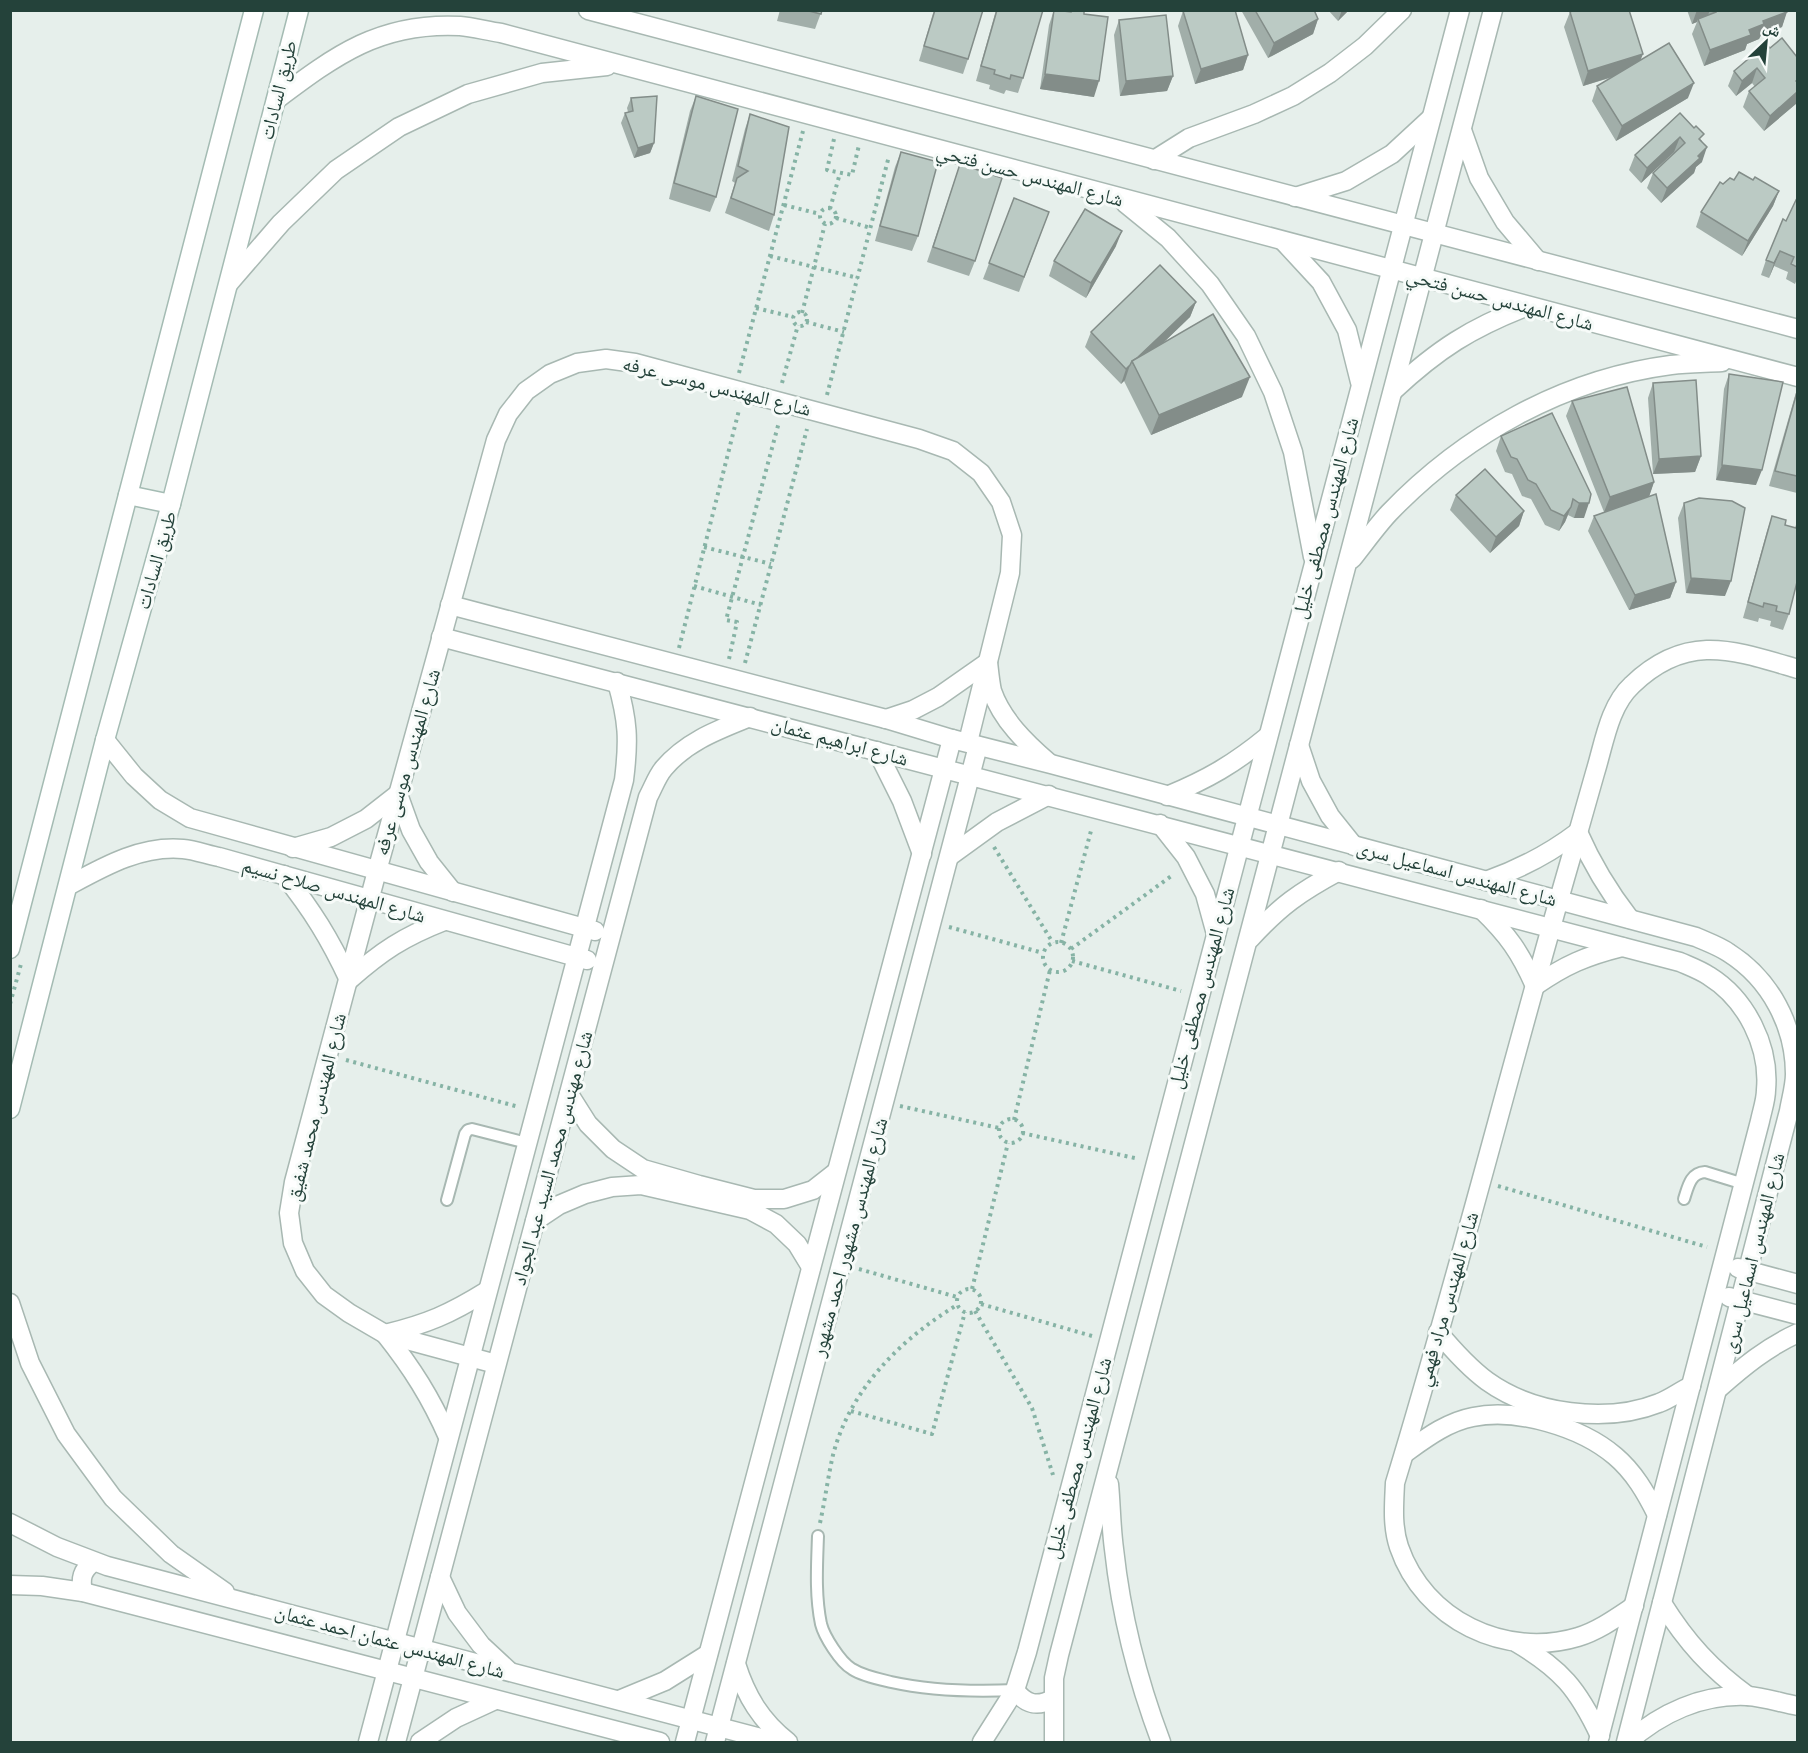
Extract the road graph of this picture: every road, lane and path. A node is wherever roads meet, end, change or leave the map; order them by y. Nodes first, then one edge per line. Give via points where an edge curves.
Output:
1 (254, 10) edge
2 (299, 10) edge
3 (588, 10) edge
4 (613, 10) edge
5 (1402, 10) edge
6 (1460, 10) edge
7 (1493, 10) edge
8 (628, 21) junction
9 (618, 65) junction
10 (276, 100) junction
11 (807, 115) junction
12 (1431, 118) junction
13 (837, 123) junction
14 (862, 130) junction
15 (1462, 130) junction
16 (894, 138) junction
17 (1154, 160) junction
18 (840, 173) junction
19 (1295, 197) junction
20 (1119, 198) junction
21 (784, 205) junction
22 (830, 209) junction
23 (820, 214) junction
24 (836, 218) junction
25 (825, 224) junction
26 (1402, 225) junction
27 (871, 228) junction
28 (1435, 234) junction
29 (1284, 242) junction
30 (770, 256) junction
31 (1538, 261) junction
32 (814, 267) junction
33 (1391, 270) junction
34 (858, 278) junction
35 (1423, 278) junction
36 (229, 283) junction
37 (1528, 306) junction
38 (756, 308) junction
39 (802, 313) junction
40 (793, 317) junction
41 (806, 322) junction
42 (798, 325) junction
43 (1797, 329) edge
44 (844, 332) junction
45 (1736, 361) junction
46 (1797, 377) edge
47 (1361, 383) junction
48 (739, 391) junction
49 (1393, 391) junction
50 (781, 402) junction
51 (817, 412) junction
52 (128, 495) junction
53 (171, 504) junction
54 (704, 547) junction
55 (743, 557) junction
56 (1314, 560) junction
57 (771, 564) junction
58 (1347, 565) junction
59 (694, 586) junction
60 (732, 597) junction
61 (450, 605) junction
62 (761, 605) junction
63 (441, 637) junction
64 (988, 662) junction
65 (675, 664) junction
66 (1797, 669) edge
67 (733, 679) junction
68 (617, 682) junction
69 (750, 717) junction
70 (886, 719) junction
71 (1268, 735) junction
72 (105, 741) junction
73 (966, 742) junction
74 (1299, 745) junction
75 (877, 751) junction
76 (1051, 764) junction
77 (945, 768) junction
78 (970, 775) junction
79 (398, 794) junction
80 (1049, 795) junction
81 (1167, 796) junction
82 (1097, 808) junction
83 (1246, 817) junction
84 (1160, 824) junction
85 (1278, 825) junction
86 (984, 831) junction
87 (1578, 832) junction
88 (1239, 845) junction
89 (1354, 846) junction
90 (293, 848) junction
91 (1270, 853) junction
92 (922, 854) junction
93 (950, 856) junction
94 (1189, 864) junction
95 (376, 871) junction
96 (1339, 871) junction
97 (284, 876) junction
98 (1486, 881) junction
99 (68, 886) junction
100 (453, 892) junction
101 (369, 899) junction
102 (1558, 900) junction
103 (1479, 908) junction
104 (1630, 919) junction
105 (444, 921) junction
106 (933, 922) junction
107 (1551, 927) junction
108 (584, 928) junction
109 (1216, 934) junction
110 (611, 936) junction
111 (1247, 942) junction
112 (1053, 943) junction
113 (1061, 943) junction
114 (1624, 947) junction
115 (10, 949) edge
116 (1071, 949) junction
117 (1043, 953) junction
118 (577, 957) junction
119 (1072, 961) junction
120 (603, 965) junction
121 (1050, 970) junction
122 (349, 980) junction
123 (1534, 986) junction
124 (1199, 996) junction
125 (328, 1055) junction
126 (569, 1094) junction
127 (885, 1103) junction
128 (10, 1109) edge
129 (535, 1111) junction
130 (1014, 1120) junction
131 (999, 1128) junction
132 (1022, 1133) junction
133 (527, 1143) junction
134 (1008, 1143) junction
135 (1155, 1163) junction
136 (836, 1172) junction
137 (1480, 1181) junction
138 (1744, 1184) junction
139 (697, 1191) junction
140 (1684, 1199) dead end
141 (447, 1200) dead end
142 (535, 1221) junction
143 (1725, 1258) junction
144 (842, 1264) junction
145 (810, 1267) junction
146 (1748, 1271) junction
147 (1797, 1284) edge
148 (972, 1289) junction
149 (487, 1291) junction
150 (1715, 1293) junction
151 (957, 1297) junction
152 (1740, 1300) junction
153 (10, 1303) edge
154 (981, 1304) junction
155 (957, 1305) junction
156 (975, 1311) junction
157 (965, 1312) junction
158 (1797, 1316) edge
159 (1438, 1332) junction
160 (1797, 1333) edge
161 (385, 1334) junction
162 (1109, 1341) junction
163 (470, 1358) junction
164 (496, 1364) junction
165 (1691, 1386) junction
166 (1718, 1389) junction
167 (851, 1411) junction
168 (1552, 1416) junction
169 (448, 1437) junction
170 (1405, 1453) junction
171 (1108, 1468) junction
172 (1054, 1479) dead end
173 (1658, 1515) junction
174 (10, 1523) edge
175 (818, 1536) joint
176 (93, 1562) junction
177 (440, 1577) junction
178 (10, 1585) edge
179 (83, 1592) junction
180 (236, 1600) junction
181 (1662, 1603) junction
182 (1634, 1606) junction
183 (394, 1641) junction
184 (1515, 1642) junction
185 (421, 1649) junction
186 (708, 1654) junction
187 (736, 1664) junction
188 (386, 1671) junction
189 (510, 1672) junction
190 (413, 1678) junction
191 (1015, 1690) junction
192 (1748, 1696) junction
193 (1053, 1699) junction
194 (495, 1700) junction
195 (619, 1700) junction
196 (1797, 1707) edge
197 (690, 1719) junction
198 (717, 1735) edge
199 (619, 1737) edge
200 (1599, 1739) edge
201 (368, 1743) edge
202 (396, 1743) edge
203 (420, 1743) edge
204 (660, 1743) edge
205 (685, 1743) edge
206 (776, 1743) edge
207 (788, 1743) edge
208 (982, 1743) edge
209 (1054, 1743) edge
210 (1161, 1743) edge
211 (1627, 1743) edge

1 - 52 street
2 - 10 street, طريق السادات
3 - 8 street
4 - 8 street
5 - 17 street via 1365,46 1293,96 1189,138
6 - 12 street, شارع المهندس مصطفى خليل
7 - 15 street, شارع المهندس مصطفى خليل
8 - 17 street
9 - 10 street, شارع المهندس حسن فتحي via 501,33 461,26 421,27 381,35 345,51
9 - 11 street, شارع المهندس حسن فتحي
9 - 36 street via 531,76 468,94 399,127 336,170
10 - 36 street, طريق السادات
11 - 13 street, شارع المهندس حسن فتحي
11 - 21 path
12 - 19 street via 1392,154 1346,181
12 - 26 street, شارع المهندس مصطفى خليل
13 - 14 street, شارع المهندس حسن فتحي
13 - 18 path via 827,170
14 - 16 street, شارع المهندس حسن فتحي
14 - 18 path via 852,176
15 - 28 street, شارع المهندس مصطفى خليل
15 - 31 street via 1479,178 1505,222
16 - 20 street, شارع المهندس حسن فتحي
16 - 27 path
17 - 19 street
18 - 22 path
19 - 26 street
20 - 29 street, شارع المهندس حسن فتحي
20 - 56 street via 1168,238 1210,284 1246,336 1273,392 1293,452
21 - 23 path
21 - 30 path
22 - 23 path
22 - 24 path
23 - 25 path
24 - 25 path
24 - 27 path
25 - 32 path
26 - 28 street
26 - 33 street, شارع المهندس مصطفى خليل
27 - 34 path
28 - 31 street
28 - 35 street, شارع المهندس مصطفى خليل
29 - 33 street, شارع المهندس حسن فتحي
29 - 47 street via 1321,282 1347,330
30 - 32 path
30 - 38 path
31 - 43 street
32 - 34 path
32 - 39 path
33 - 35 street, شارع المهندس حسن فتحي
33 - 47 street, شارع المهندس مصطفى خليل
34 - 44 path
35 - 37 street, شارع المهندس حسن فتحي
35 - 49 street, شارع المهندس مصطفى خليل
36 - 53 street, طريق السادات
37 - 45 street, شارع المهندس حسن فتحي
37 - 49 street via 1490,320 1455,340 1422,363
38 - 40 path
38 - 48 path
39 - 40 path
39 - 41 path
40 - 42 path
41 - 42 path
41 - 44 path
42 - 50 path
44 - 51 path
45 - 46 street, شارع المهندس حسن فتحي
45 - 58 street via 1671,365 1607,378 1545,401 1497,426 1435,469 1388,514
47 - 56 street, شارع المهندس مصطفى خليل
48 - 50 street, شارع المهندس موسى عرفه
48 - 54 path
48 - 61 street, شارع المهندس موسى عرفه via 606,359 577,363 550,374 526,391 507,414 496,440
49 - 58 street, شارع المهندس مصطفى خليل
50 - 51 street, شارع المهندس موسى عرفه
50 - 55 path
51 - 57 path
51 - 64 street, شارع المهندس موسى عرفه via 952,451 981,473 1001,501 1012,535 1010,573
52 - 53 street
52 - 115 street
53 - 72 street, طريق السادات
54 - 55 path
54 - 59 path
55 - 57 path
55 - 60 path
56 - 71 street, شارع المهندس مصطفى خليل
57 - 62 path
58 - 74 street, شارع المهندس مصطفى خليل
59 - 60 path
59 - 65 path
60 - 62 path
60 - 67 path via 726,620 737,622
61 - 63 street, شارع المهندس موسى عرفه
61 - 65 street, شارع ابراهيم عثمان
62 - 67 path
63 - 68 street, شارع ابراهيم عثمان
63 - 79 street, شارع المهندس موسى عرفه
64 - 70 street via 938,697
64 - 73 street, شارع المهندس موسى عرفه
64 - 76 street via 992,691 1007,719
65 - 67 street, شارع ابراهيم عثمان
66 - 87 street, شارع المهندس مراد فهمي via 1717,649 1684,652 1654,665 1629,687 1612,715
67 - 70 street, شارع ابراهيم عثمان
68 - 69 street, شارع ابراهيم عثمان
68 - 108 street, شارع مهندس محمد السيد عبد الجواد via 626,714 626,769
69 - 75 street, شارع ابراهيم عثمان
69 - 110 street, شارع مهندس محمد السيد عبد الجواد via 685,748 663,770 648,797
70 - 73 street, شارع ابراهيم عثمان
71 - 81 street via 1229,766
71 - 83 street, شارع المهندس مصطفى خليل
72 - 90 street, شارع المهندس صلاح نسيم via 151,792 190,818
72 - 99 street, طريق السادات
73 - 76 street, شارع ابراهيم عثمان
73 - 77 street, شارع المهندس مشهور احمد مشهور
73 - 78 street, شارع المهندس مشهور احمد مشهور
74 - 85 street, شارع المهندس مصطفى خليل
74 - 89 street via 1311,782 1330,816
75 - 77 street, شارع ابراهيم عثمان
75 - 92 street
76 - 81 street, شارع ابراهيم عثمان
77 - 78 street, شارع ابراهيم عثمان
77 - 92 street, شارع المهندس مشهور احمد مشهور
78 - 80 street, شارع ابراهيم عثمان
78 - 93 street, شارع المهندس مشهور احمد مشهور
79 - 90 street via 366,819 331,837
79 - 95 street, شارع المهندس موسى عرفه
79 - 100 street via 411,830 429,862
80 - 82 street, شارع ابراهيم عثمان
80 - 86 street
81 - 83 street, شارع ابراهيم عثمان
82 - 84 street, شارع ابراهيم عثمان
82 - 113 path
83 - 85 street, شارع المهندس اسماعيل سرى
83 - 88 street, شارع المهندس مصطفى خليل
84 - 88 street, شارع ابراهيم عثمان
84 - 94 street
85 - 89 street, شارع المهندس اسماعيل سرى
85 - 91 street, شارع المهندس مصطفى خليل
86 - 93 street
86 - 112 path
87 - 98 street via 1550,853
87 - 102 street, شارع المهندس مراد فهمي
87 - 104 street via 1592,864
88 - 91 street, شارع المهندس اسماعيل سرى
88 - 109 street, شارع المهندس مصطفى خليل
89 - 98 street, شارع المهندس اسماعيل سرى
90 - 95 street, شارع المهندس صلاح نسيم
91 - 96 street, شارع المهندس اسماعيل سرى
91 - 111 street, شارع المهندس مصطفى خليل
92 - 136 street, شارع المهندس مشهور احمد مشهور
93 - 106 street, شارع المهندس مشهور احمد مشهور
94 - 109 street via 1204,894
94 - 116 path
95 - 100 street, شارع المهندس صلاح نسيم
95 - 101 street, شارع المهندس محمد شفيق
96 - 103 street, شارع المهندس اسماعيل سرى
96 - 111 street via 1304,889 1273,913
97 - 99 street, شارع المهندس صلاح نسيم via 182,849 143,852 107,865
97 - 101 street, شارع المهندس صلاح نسيم
97 - 122 street via 332,942
98 - 102 street, شارع المهندس اسماعيل سرى
99 - 128 street, طريق السادات
100 - 108 street, شارع المهندس صلاح نسيم
101 - 105 street, شارع المهندس صلاح نسيم
101 - 122 street, شارع المهندس محمد شفيق
102 - 104 street, شارع المهندس اسماعيل سرى
102 - 107 street, شارع المهندس مراد فهمي
103 - 107 street, شارع المهندس اسماعيل سرى
103 - 123 street via 1503,930 1521,956
104 - 146 street, شارع المهندس اسماعيل سرى via 1696,937 1729,952 1757,975 1778,1005 1791,1039 1795,1075 1789,1111
105 - 118 street, شارع المهندس صلاح نسيم
105 - 122 street via 409,935
106 - 117 path
106 - 127 street, شارع المهندس مشهور احمد مشهور
107 - 114 street, شارع المهندس اسماعيل سرى
107 - 123 street, شارع المهندس مراد فهمي
108 - 110 street, شارع المهندس صلاح نسيم
108 - 118 street, شارع مهندس محمد السيد عبد الجواد
109 - 124 street, شارع المهندس مصطفى خليل
110 - 120 street, شارع مهندس محمد السيد عبد الجواد
111 - 171 street, شارع المهندس مصطفى خليل
112 - 113 path
112 - 117 path
113 - 116 path
114 - 123 street via 1592,954 1562,967
114 - 138 street, شارع المهندس اسماعيل سرى via 1680,962 1710,976 1735,998 1753,1025 1764,1056 1767,1089
116 - 119 path
117 - 121 path
118 - 120 street, شارع المهندس صلاح نسيم
118 - 129 street, شارع مهندس محمد السيد عبد الجواد
119 - 121 path via 1064,970
119 - 124 path
120 - 126 street, شارع مهندس محمد السيد عبد الجواد
121 - 130 path
122 - 125 street, شارع المهندس محمد شفيق
123 - 137 street, شارع المهندس مراد فهمي
124 - 135 street, شارع المهندس مصطفى خليل
125 - 129 path
125 - 161 street, شارع المهندس محمد شفيق via 294,1182 289,1213 293,1243 305,1271 324,1295
126 - 139 street via 588,1124 613,1149 643,1169
126 - 142 street, شارع مهندس محمد السيد عبد الجواد
127 - 131 path
127 - 144 street, شارع المهندس مشهور احمد مشهور
129 - 133 street, شارع مهندس محمد السيد عبد الجواد
130 - 131 path via 1004,1121
130 - 132 path via 1019,1122
131 - 134 path via 999,1135
132 - 134 path via 1017,1141
132 - 135 path
133 - 141 lane via 468,1130
133 - 149 street, شارع مهندس محمد السيد عبد الجواد
134 - 148 path
135 - 162 street, شارع المهندس مصطفى خليل
136 - 139 street via 813,1190 784,1199
136 - 145 street, شارع المهندس مشهور احمد مشهور
137 - 143 path
137 - 159 street, شارع المهندس مراد فهمي
138 - 140 lane via 1698,1172 1692,1176
138 - 143 street, شارع المهندس اسماعيل سرى
139 - 142 street via 641,1185 612,1187 559,1205
139 - 145 street via 776,1224 797,1244
142 - 164 street, شارع مهندس محمد السيد عبد الجواد
143 - 146 street
143 - 150 street, شارع المهندس اسماعيل سرى
144 - 151 path
144 - 187 street, شارع المهندس مشهور احمد مشهور
145 - 186 street, شارع المهندس مشهور احمد مشهور
146 - 147 street
146 - 152 street, شارع المهندس اسماعيل سرى
148 - 151 path
148 - 154 path via 978,1292
149 - 161 street via 455,1311
149 - 163 street, شارع مهندس محمد السيد عبد الجواد
150 - 152 street
150 - 165 street, شارع المهندس اسماعيل سرى
151 - 155 path
152 - 158 street
152 - 166 street, شارع المهندس اسماعيل سرى
153 - 180 street via 30,1363 66,1434 113,1498 171,1554
154 - 156 path
154 - 162 path
155 - 157 path
155 - 167 path via 907,1339 885,1361
156 - 157 path
156 - 172 path via 1032,1408
157 - 167 path via 932,1434
159 - 168 street via 1461,1360 1488,1382
159 - 170 street, شارع المهندس مراد فهمي
160 - 166 street via 1749,1362
161 - 163 street, شارع المهندس محمد شفيق
161 - 169 street via 432,1400
162 - 191 street, شارع المهندس مصطفى خليل
163 - 164 street, شارع المهندس محمد شفيق
163 - 169 street, شارع مهندس محمد السيد عبد الجواد
164 - 177 street, شارع مهندس محمد السيد عبد الجواد
165 - 168 street via 1659,1403 1625,1413
165 - 173 street, شارع المهندس اسماعيل سرى
166 - 181 street, شارع المهندس اسماعيل سرى
167 - 175 path via 834,1453
168 - 170 street via 1473,1417 1436,1430
168 - 173 street via 1615,1456 1640,1483
169 - 183 street, شارع مهندس محمد السيد عبد الجواد
170 - 184 street, شارع المهندس مراد فهمي via 1395,1483 1393,1515 1399,1546 1412,1575 1431,1601 1456,1621 1485,1635
171 - 193 street, شارع المهندس مصطفى خليل via 1059,1654
171 - 210 street via 1114,1549 1127,1630
173 - 182 street, شارع المهندس اسماعيل سرى
174 - 176 street, شارع المهندس عثمان احمد عثمان
175 - 191 lane via 821,1625 835,1652 851,1669 918,1688 965,1692
176 - 179 street via 84,1569
176 - 180 street, شارع المهندس عثمان احمد عثمان
177 - 185 street, شارع مهندس محمد السيد عبد الجواد
177 - 189 street via 457,1612 481,1645
178 - 179 street, شارع المهندس عثمان احمد عثمان
179 - 188 street, شارع المهندس عثمان احمد عثمان
180 - 183 street, شارع المهندس عثمان احمد عثمان
181 - 192 street via 1699,1655
181 - 211 street, شارع المهندس اسماعيل سرى
182 - 184 street, شارع المهندس مراد فهمي via 1579,1637 1547,1643
182 - 200 street, شارع المهندس اسماعيل سرى
183 - 185 street, شارع المهندس عثمان احمد عثمان
183 - 188 street, شارع مهندس محمد السيد عبد الجواد
184 - 200 street, شارع المهندس مراد فهمي via 1544,1659 1568,1680 1586,1706
185 - 189 street, شارع المهندس عثمان احمد عثمان
185 - 190 street, شارع مهندس محمد السيد عبد الجواد
186 - 195 street via 665,1681
186 - 197 street, شارع المهندس مشهور احمد مشهور
187 - 198 street, شارع المهندس مشهور احمد مشهور
187 - 207 street via 757,1712
188 - 190 street, شارع المهندس عثمان احمد عثمان
188 - 201 street, شارع مهندس محمد السيد عبد الجواد
189 - 195 street, شارع المهندس عثمان احمد عثمان
190 - 194 street, شارع المهندس عثمان احمد عثمان
190 - 202 street, شارع مهندس محمد السيد عبد الجواد
191 - 193 street via 1032,1704
191 - 208 street, شارع المهندس مصطفى خليل
192 - 196 street
192 - 211 street via 1721,1697 1669,1713
193 - 209 street, شارع المهندس مصطفى خليل
194 - 199 street, شارع المهندس عثمان احمد عثمان
194 - 203 street via 456,1718
195 - 197 street, شارع المهندس عثمان احمد عثمان
197 - 198 street, شارع المهندس عثمان احمد عثمان
197 - 205 street, شارع المهندس مشهور احمد مشهور
198 - 206 street, شارع المهندس عثمان احمد عثمان
199 - 204 street, شارع المهندس عثمان احمد عثمان

